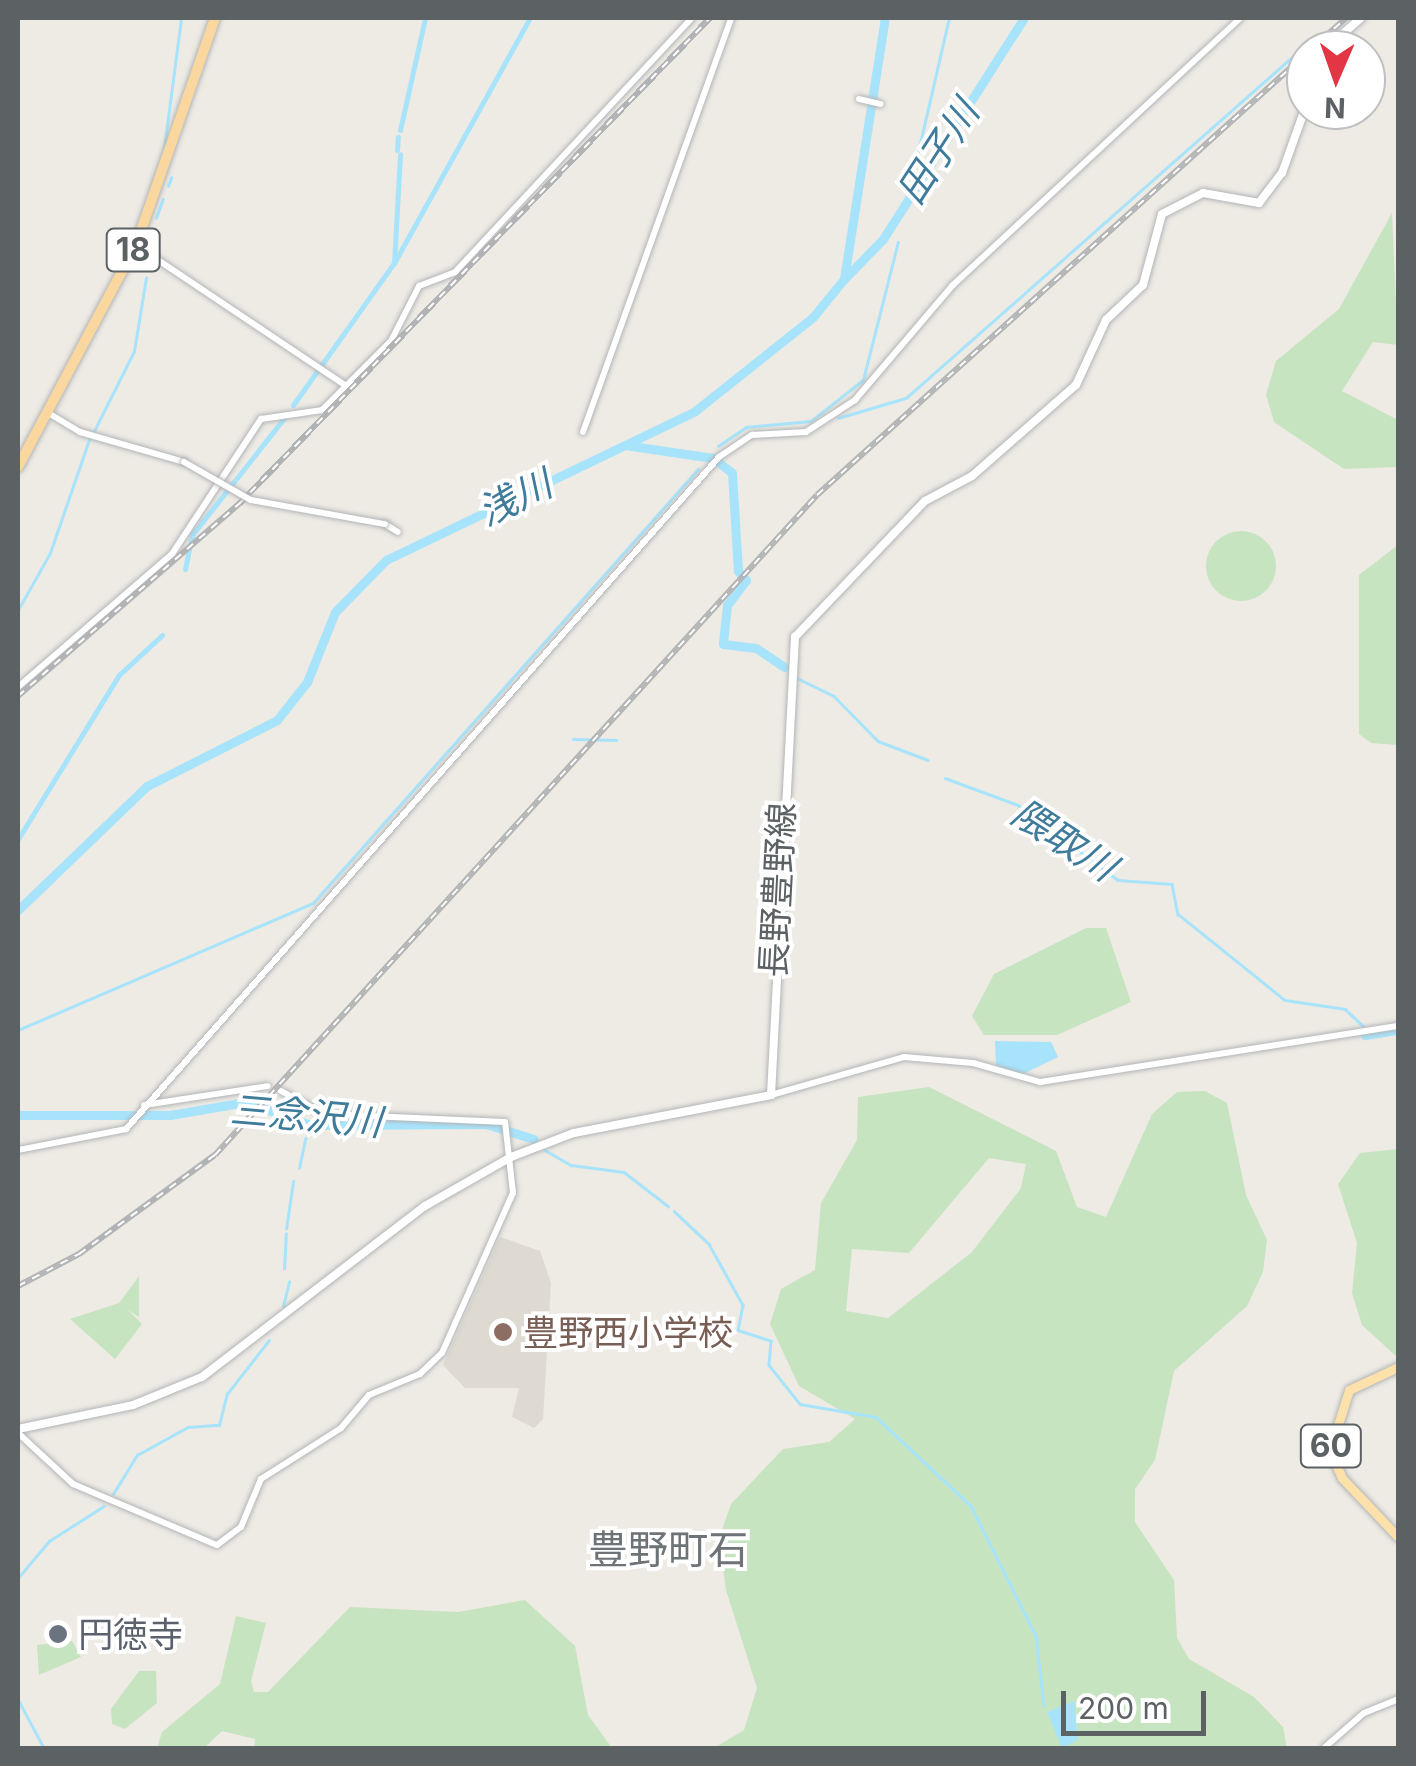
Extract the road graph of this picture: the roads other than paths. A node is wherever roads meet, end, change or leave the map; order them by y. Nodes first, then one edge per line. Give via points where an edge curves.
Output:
1 (215, 18) edge
2 (692, 18) edge
3 (731, 18) edge
4 (1240, 18) edge
5 (860, 99) dead end
6 (880, 104) dead end
7 (1297, 130) edge
8 (136, 245) junction
9 (347, 386) junction
10 (50, 414) junction
11 (583, 432) dead end
12 (18, 467) edge
13 (398, 532) dead end
14 (18, 687) edge
15 (1398, 1026) edge
16 (268, 1086) dead end
17 (280, 1092) dead end
18 (771, 1095) junction
19 (139, 1108) junction
20 (18, 1150) edge
21 (511, 1157) junction
22 (1398, 1366) edge
23 (18, 1431) edge
24 (1398, 1537) edge
25 (1398, 1699) edge
26 (1324, 1748) edge

1 - 8 highway, 18
2 - 9 street via 455,272 419,286 391,341
3 - 11 street
4 - 19 street via 952,285 854,400 806,432 752,436 719,457
5 - 6 street
7 - 18 main road, 長野豊野線 via 1282,173 1259,203 1202,193 1162,214 1143,285 1106,320 1076,385 972,476 925,501 795,637
8 - 9 street
8 - 10 highway, 18
9 - 14 street via 315,414 261,419 172,554
10 - 12 highway, 18
10 - 13 street, bridge via 80,432 184,462 251,500 385,524
15 - 18 street via 1040,1082 955,1060 904,1058
16 - 19 street
17 - 21 street via 324,1114 478,1117 506,1130
18 - 21 main road via 574,1133
19 - 20 street via 116,1134 70,1134
21 - 23 main road via 425,1206 202,1376 146,1401
21 - 23 street via 513,1193 442,1354 420,1374 369,1395 334,1433 261,1479 228,1540 195,1542 141,1505 73,1484
22 - 24 main road, 60 via 1349,1390 1330,1450 1342,1478
25 - 26 street via 1375,1707

